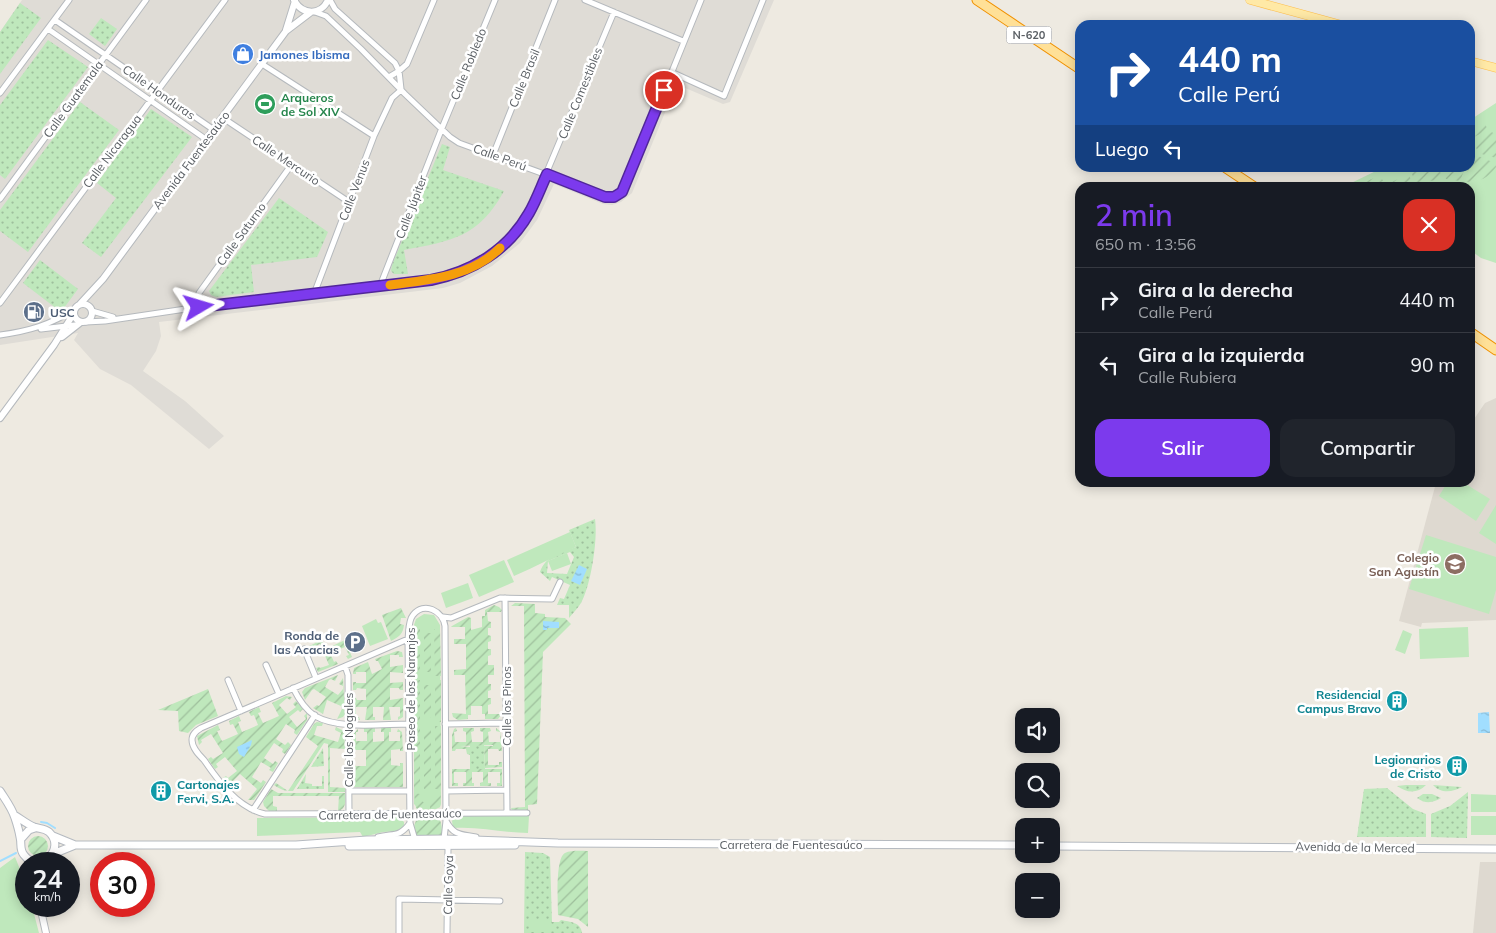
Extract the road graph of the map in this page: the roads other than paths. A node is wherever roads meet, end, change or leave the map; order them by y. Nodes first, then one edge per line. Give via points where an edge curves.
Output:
1 (69, 0) edge
2 (146, 0) edge
3 (225, 0) edge
4 (329, 0) edge
5 (434, 0) edge
6 (495, 0) edge
7 (555, 0) edge
8 (585, 0) edge
9 (700, 0) edge
10 (763, 0) edge
11 (977, 0) edge
12 (1250, 0) edge
13 (294, 1) edge
14 (313, 12) junction
15 (614, 12) junction
16 (55, 20) junction
17 (1324, 20) edge
18 (48, 29) junction
19 (286, 31) junction
20 (684, 42) junction
21 (106, 55) junction
22 (1475, 62) edge
23 (99, 64) junction
24 (262, 64) junction
25 (1075, 66) edge
26 (1496, 68) edge
27 (399, 71) junction
28 (671, 72) junction
29 (389, 77) junction
30 (401, 90) junction
31 (158, 91) junction
32 (0, 93) edge
33 (150, 100) junction
34 (223, 118) junction
35 (442, 128) junction
36 (214, 130) junction
37 (374, 136) junction
38 (206, 140) junction
39 (494, 155) junction
40 (292, 164) junction
41 (1232, 172) edge
42 (547, 174) junction
43 (1247, 182) edge
44 (0, 199) edge
45 (349, 202) junction
46 (380, 286) junction
47 (96, 288) junction
48 (314, 294) junction
49 (0, 303) edge
50 (80, 304) junction
51 (199, 307) junction
52 (91, 310) junction
53 (75, 311) junction
54 (118, 318) junction
55 (80, 323) junction
56 (66, 326) junction
57 (34, 329) junction
58 (48, 329) junction
59 (0, 335) edge
60 (1475, 335) edge
61 (54, 345) junction
62 (1496, 350) edge
63 (0, 418) edge
64 (560, 582) dead end
65 (505, 598) junction
66 (443, 617) junction
67 (408, 639) junction
68 (304, 650) dead end
69 (266, 665) dead end
70 (345, 666) junction
71 (316, 678) junction
72 (228, 680) dead end
73 (293, 688) junction
74 (279, 694) junction
75 (241, 711) junction
76 (315, 715) junction
77 (506, 723) junction
78 (349, 724) junction
79 (409, 724) junction
80 (445, 724) junction
81 (506, 790) junction
82 (0, 791) edge
83 (349, 791) junction
84 (409, 791) junction
85 (446, 791) junction
86 (253, 810) junction
87 (446, 813) junction
88 (507, 813) junction
89 (527, 813) dead end
90 (349, 814) junction
91 (410, 814) junction
92 (14, 815) junction
93 (446, 820) junction
94 (410, 823) junction
95 (35, 828) junction
96 (53, 836) junction
97 (21, 839) junction
98 (367, 840) junction
99 (486, 840) junction
100 (416, 842) junction
101 (445, 842) junction
102 (558, 843) junction
103 (296, 845) junction
104 (75, 846) junction
105 (1015, 846) edge
106 (1060, 846) edge
107 (1496, 849) edge
108 (22, 852) edge
109 (54, 852) edge
110 (58, 852) edge
111 (447, 900) junction
112 (500, 901) dead end
113 (43, 917) edge
114 (46, 933) edge
115 (398, 933) edge
116 (447, 933) edge

1 - 16 street
2 - 21 street, Calle Guatemala
3 - 31 street, Calle Nicaragua
4 - 14 street, Avenida Fuentesaúco
4 - 27 street via 395,63
5 - 27 street via 408,64
6 - 35 street, Calle Robledo
7 - 39 street, Calle Brasil
8 - 15 street
9 - 20 street
10 - 28 street via 724,96
11 - 25 highway, N-620
12 - 17 main road
13 - 14 street via 301,9
13 - 19 street, Avenida Fuentesaúco
14 - 19 street, Avenida Fuentesaúco
14 - 29 street, Calle Perú via 326,16
15 - 20 street
15 - 42 street, Calle Comestibles
16 - 18 street
16 - 21 street, Calle Honduras
18 - 23 street, Calle Honduras
18 - 32 street
19 - 24 street, Avenida Fuentesaúco
20 - 28 street
21 - 23 street, Calle Guatemala
21 - 31 street, Calle Honduras
22 - 26 main road
23 - 33 street, Calle Honduras
23 - 44 street, Calle Guatemala
24 - 34 street, Avenida Fuentesaúco
24 - 37 street
27 - 29 street
27 - 30 street
28 - 42 street, Calle Perú via 622,192 614,197 605,197
29 - 30 street, Calle Perú
30 - 35 street, Calle Perú
30 - 37 street, Calle Venus via 392,98
31 - 33 street, Calle Nicaragua
31 - 36 street, Calle Honduras
33 - 38 street, Calle Honduras
33 - 49 street, Calle Nicaragua
34 - 36 street, Avenida Fuentesaúco
34 - 40 street, Calle Mercurio
35 - 39 street, Calle Perú via 460,143
35 - 46 street, Calle Júpiter
36 - 38 street, Avenida Fuentesaúco
37 - 45 street, Calle Venus
38 - 47 street, Avenida Fuentesaúco
39 - 42 street, Calle Perú
40 - 45 street, Calle Mercurio
40 - 51 street, Calle Saturno via 199,293
41 - 43 highway
42 - 46 street, Calle Comestibles via 521,226 497,251 478,264 446,277
45 - 48 street, Calle Venus
46 - 48 street, Calle Comestibles
47 - 50 street, Avenida Fuentesaúco
47 - 52 street, Avenida Fuentesaúco
48 - 51 street, Calle Comestibles
50 - 52 street via 88,305
50 - 53 street
51 - 54 street, Calle Comestibles
52 - 54 street
52 - 55 street via 90,319
53 - 55 street
53 - 56 street
53 - 57 street
54 - 55 street, Calle Comestibles
55 - 56 street, Calle Comestibles
55 - 61 street
56 - 58 street, Calle Comestibles
56 - 61 street
57 - 58 street, Calle Comestibles
57 - 59 street
58 - 61 street via 55,338
60 - 62 highway
61 - 63 street
64 - 65 street via 552,599
65 - 66 street via 495,599 452,618
65 - 77 street, Calle los Pinos
66 - 67 street, Paseo de los Naranjos via 426,608 418,611 411,619
66 - 80 street via 446,626
67 - 70 street
67 - 79 street, Paseo de los Naranjos
68 - 71 street
69 - 74 street
70 - 71 street
70 - 78 street, Calle los Nogales
71 - 73 street
72 - 75 street
73 - 74 street
73 - 76 street
74 - 75 street
75 - 86 street via 198,730 192,739 193,746 218,780
76 - 78 street
76 - 86 street
77 - 80 street
77 - 81 street, Calle los Pinos
78 - 79 street
78 - 83 street, Calle los Nogales
79 - 84 street, Paseo de los Naranjos
80 - 85 street
81 - 85 street
81 - 88 street, Calle los Pinos
82 - 92 main road
83 - 84 street
83 - 90 street, Calle los Nogales
84 - 91 street, Paseo de los Naranjos
85 - 87 street
86 - 90 street, Carretera de Fuentesaúco via 274,814
87 - 88 street, Carretera de Fuentesaúco
87 - 91 street, Carretera de Fuentesaúco
87 - 93 street
88 - 89 street, Carretera de Fuentesaúco
90 - 91 street, Carretera de Fuentesaúco
91 - 94 street, Paseo de los Naranjos
92 - 95 main road
92 - 97 main road
93 - 99 street via 457,834
93 - 101 street
94 - 98 street via 395,836
94 - 100 street, Paseo de los Naranjos
95 - 96 main road via 45,829
95 - 97 main road
96 - 104 main road, Carretera de Fuentesaúco
96 - 109 main road
97 - 108 main road
98 - 100 main road, Carretera de Fuentesaúco
98 - 103 main road, Carretera de Fuentesaúco
99 - 101 main road, Carretera de Fuentesaúco
99 - 102 main road, Carretera de Fuentesaúco
100 - 101 main road
100 - 103 main road, Carretera de Fuentesaúco via 389,846
101 - 102 main road, Carretera de Fuentesaúco
101 - 111 street, Calle Goya
102 - 105 main road, Carretera de Fuentesaúco
103 - 104 main road, Carretera de Fuentesaúco
104 - 110 main road, Carretera de Fuentesaúco
106 - 107 main road, Avenida de la Merced
111 - 112 street
111 - 115 street via 399,900
111 - 116 street, Calle Goya
113 - 114 street

